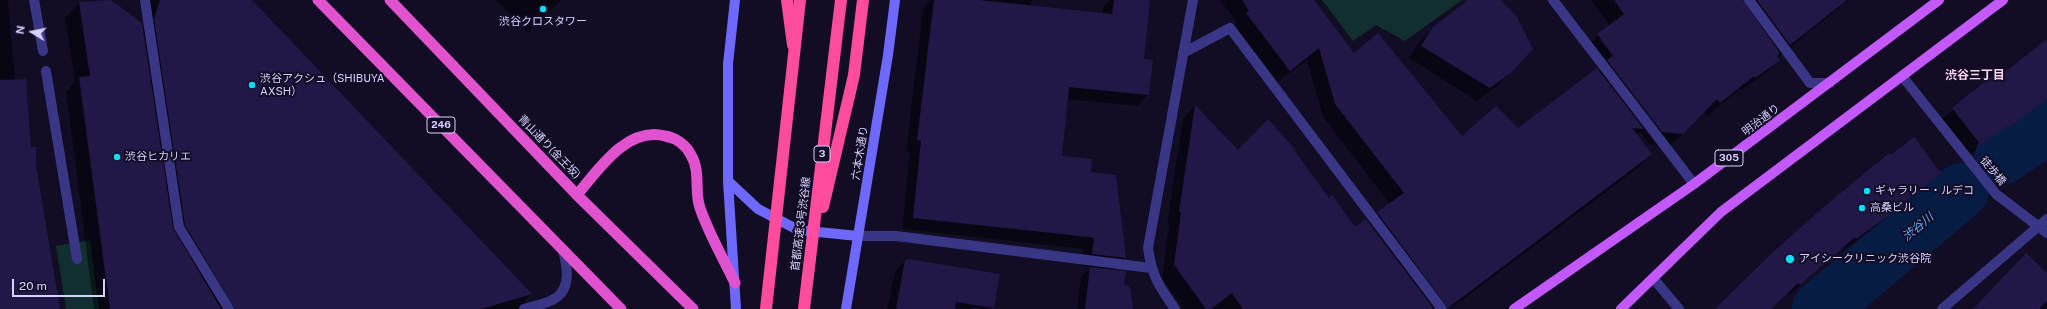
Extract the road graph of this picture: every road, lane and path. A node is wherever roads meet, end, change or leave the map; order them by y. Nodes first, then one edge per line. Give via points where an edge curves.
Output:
1 (34, 0) edge
2 (145, 0) edge
3 (318, 0) edge
4 (390, 0) edge
5 (735, 0) edge
6 (787, 0) edge
7 (800, 0) edge
8 (841, 0) edge
9 (863, 0) edge
10 (895, 0) edge
11 (1193, 0) edge
12 (1553, 0) edge
13 (1749, 0) edge
14 (1940, 0) edge
15 (2003, 0) edge
16 (43, 51) dead end
17 (794, 52) junction
18 (1183, 53) junction
19 (46, 71) dead end
20 (1902, 76) junction
21 (1830, 83) junction
22 (728, 181) junction
23 (1694, 184) junction
24 (577, 195) junction
25 (2047, 219) edge
26 (2038, 225) junction
27 (2047, 233) edge
28 (858, 236) junction
29 (563, 250) junction
30 (77, 259) dead end
31 (808, 266) junction
32 (1151, 268) junction
33 (1652, 278) junction
34 (735, 283) junction
35 (229, 309) edge
36 (524, 309) edge
37 (621, 309) edge
38 (694, 309) edge
39 (736, 309) edge
40 (766, 309) edge
41 (804, 309) edge
42 (846, 309) edge
43 (1175, 309) edge
44 (1442, 309) edge
45 (1514, 309) edge
46 (1621, 309) edge
47 (1679, 309) edge
48 (1942, 309) edge

1 - 16 street
2 - 35 street via 178,227
3 - 29 highway, 246
4 - 24 highway, 青山通り(金王坂)
5 - 22 main road via 728,64
6 - 17 highway, bridge
7 - 17 highway, bridge
8 - 31 highway, 首都高速3号渋谷線 / 3, bridge
9 - 31 highway, bridge via 854,75
10 - 28 main road, 六本木通り
11 - 18 street
12 - 23 street
13 - 21 street via 1810,83
14 - 21 main road, 明治通り / 305
15 - 20 main road
17 - 40 highway, bridge
18 - 32 street via 1148,248
18 - 44 street via 1230,28
19 - 30 street
20 - 26 street, 徒歩橋 via 1996,194
20 - 33 main road via 1721,212
21 - 23 main road, 明治通り / 305
22 - 28 main road via 758,209 798,230
22 - 34 main road
23 - 45 main road, 明治通り / 305
24 - 34 highway via 614,153 633,140 659,134 672,138 684,145 691,155 696,168 700,207
24 - 38 highway, 青山通り(金王坂)
25 - 26 street
26 - 27 street, 徒歩橋
26 - 48 street
28 - 32 street via 896,236
28 - 42 main road, 六本木通り
29 - 36 street via 567,278 563,290 554,299
29 - 37 highway, 246
31 - 41 highway, 首都高速3号渋谷線 / 3, bridge
32 - 43 street via 1157,284
33 - 46 main road
33 - 47 street
34 - 39 main road

